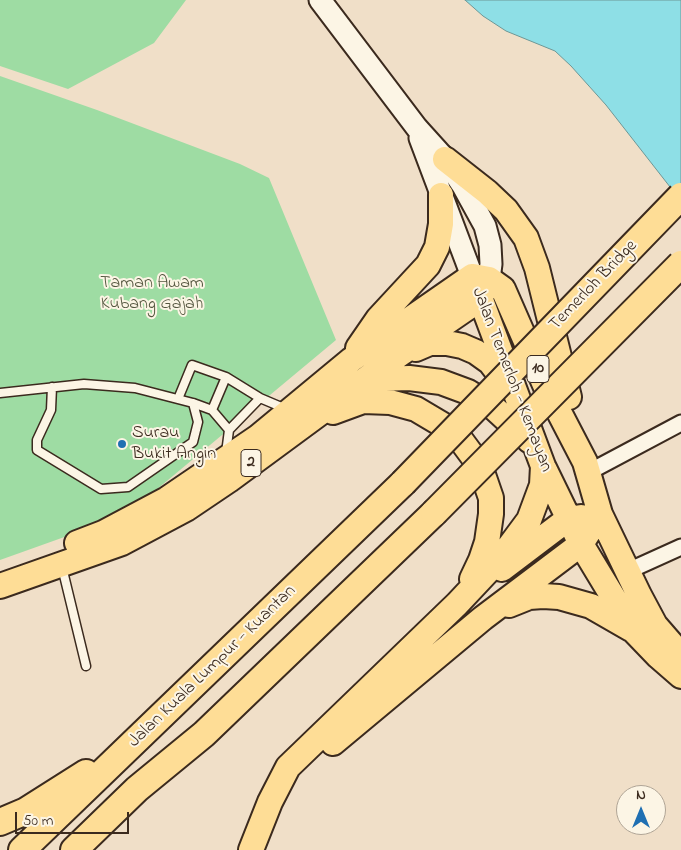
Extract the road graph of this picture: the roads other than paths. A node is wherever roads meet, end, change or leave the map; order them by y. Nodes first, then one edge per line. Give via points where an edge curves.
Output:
1 (320, 0) edge
2 (417, 128) junction
3 (445, 159) junction
4 (441, 195) junction
5 (681, 196) edge
6 (681, 264) edge
7 (480, 285) junction
8 (400, 354) junction
9 (351, 360) junction
10 (226, 377) junction
11 (52, 387) junction
12 (0, 393) edge
13 (347, 393) junction
14 (517, 396) junction
15 (260, 398) junction
16 (178, 399) junction
17 (193, 403) junction
18 (212, 410) junction
19 (300, 415) junction
20 (681, 423) edge
21 (229, 430) junction
22 (539, 456) junction
23 (225, 459) junction
24 (586, 467) junction
25 (403, 483) joint
26 (600, 514) junction
27 (568, 519) junction
28 (581, 544) junction
29 (681, 547) edge
30 (61, 565) junction
31 (0, 570) edge
32 (628, 572) junction
33 (0, 586) edge
34 (457, 604) junction
35 (483, 618) junction
36 (633, 630) junction
37 (681, 656) edge
38 (86, 666) dead end
39 (681, 676) edge
40 (115, 761) junction
41 (0, 822) edge
42 (254, 844) edge
43 (22, 850) edge
44 (74, 850) edge

1 - 2 main road
2 - 3 main road
2 - 4 main road
3 - 7 main road via 485,226 491,264
3 - 24 main road via 506,210 526,238 537,268
4 - 7 main road
4 - 9 main road via 437,247 428,265 378,319
5 - 25 highway, Temerloh Bridge, bridge
6 - 44 highway, bridge via 434,512 204,734 137,789
7 - 8 main road, 2
7 - 9 main road
7 - 14 main road, Jalan Temerloh - Kemayan / 10
7 - 24 main road, Jalan Temerloh - Kemayan / 10 via 503,289 545,385
8 - 13 main road, 2
8 - 14 main road via 430,343 462,346 490,362
9 - 19 main road
10 - 15 lane
10 - 16 lane via 192,365
10 - 18 lane
11 - 12 lane
11 - 16 lane via 84,384 135,388
11 - 17 lane via 51,410 37,440 37,450 101,489 128,487 193,442 198,422
13 - 19 main road, 2
13 - 22 main road via 378,379 441,382 468,392 494,408
14 - 22 main road, Jalan Temerloh - Kemayan / 10
15 - 19 lane
15 - 21 lane
16 - 17 lane
17 - 18 lane
18 - 21 lane
19 - 23 main road, 2
19 - 30 main road, 2 via 186,509 122,543
19 - 34 main road via 363,402 390,402 416,408 434,418 471,452 486,482 491,514 481,560
20 - 24 street
21 - 23 lane
22 - 27 main road, Jalan Temerloh - Kemayan / 10
22 - 34 main road via 542,485 529,520 503,555
23 - 31 main road, 2 via 167,499 103,533
24 - 26 main road, Jalan Temerloh - Kemayan / 10
25 - 40 highway, Jalan Kuala Lumpur - Kuantan
26 - 27 main road
26 - 28 main road
26 - 32 main road, Jalan Temerloh - Kemayan / 10
27 - 28 main road, Jalan Temerloh - Kemayan / 10
27 - 34 main road
28 - 35 main road
28 - 36 main road, Jalan Temerloh - Kemayan / 10
29 - 32 street
30 - 33 main road, 2
30 - 38 lane
32 - 37 main road, Jalan Temerloh - Kemayan / 10 via 655,625
34 - 42 main road via 288,767
35 - 36 main road via 529,597 559,596 591,606
35 - 42 main road via 329,746 304,772
36 - 39 main road, Jalan Temerloh - Kemayan / 10
40 - 41 highway via 99,765 26,811
40 - 43 highway, Jalan Kuala Lumpur - Kuantan

